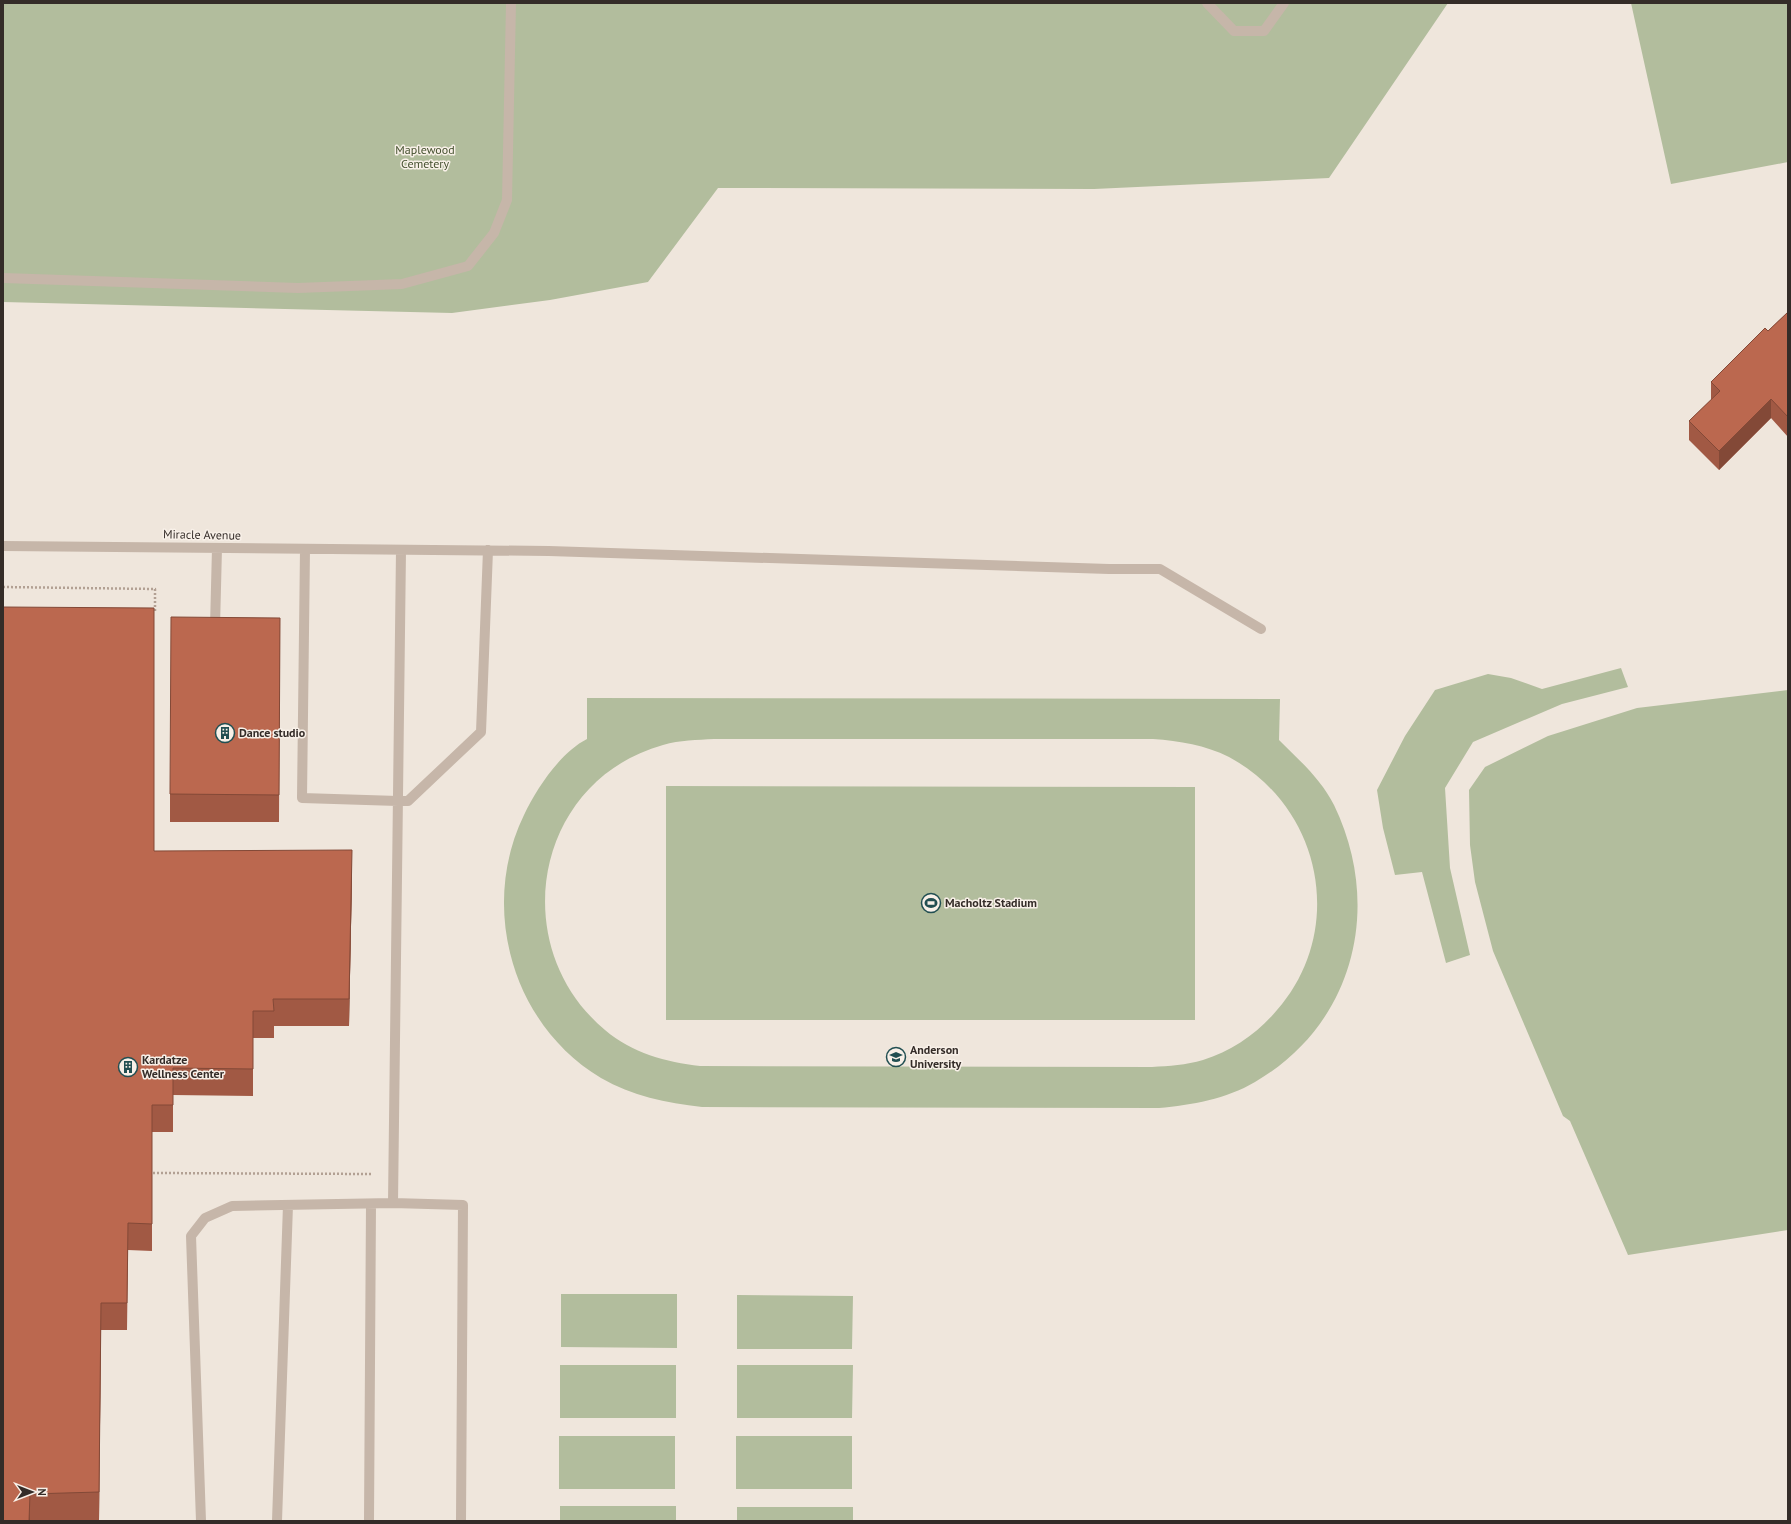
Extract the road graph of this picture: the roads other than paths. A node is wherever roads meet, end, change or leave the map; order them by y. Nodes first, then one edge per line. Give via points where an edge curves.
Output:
1 (511, 3) edge
2 (1207, 3) edge
3 (1284, 3) edge
4 (3, 278) edge
5 (3, 546) edge
6 (218, 548) junction
7 (305, 549) junction
8 (401, 550) junction
9 (488, 550) junction
10 (215, 627) edge
11 (1260, 629) dead end
12 (398, 801) junction
13 (393, 1203) junction
14 (371, 1204) junction
15 (288, 1205) junction
16 (201, 1521) edge
17 (277, 1521) edge
18 (369, 1521) edge
19 (461, 1521) edge

1 - 4 lane via 507,200 494,233 468,266 402,284 298,288
2 - 3 lane via 1234,31 1264,31
5 - 6 lane, Miracle Avenue
6 - 7 lane, Miracle Avenue
6 - 10 lane
7 - 8 lane, Miracle Avenue
7 - 12 lane via 302,798
8 - 9 lane, Miracle Avenue
8 - 12 lane
9 - 11 lane, Miracle Avenue via 1160,569
9 - 12 lane via 480,732 408,801
12 - 13 lane
13 - 14 lane
13 - 19 lane via 463,1205
14 - 15 lane
14 - 18 lane
15 - 16 lane via 232,1206 205,1218 191,1236
15 - 17 lane

